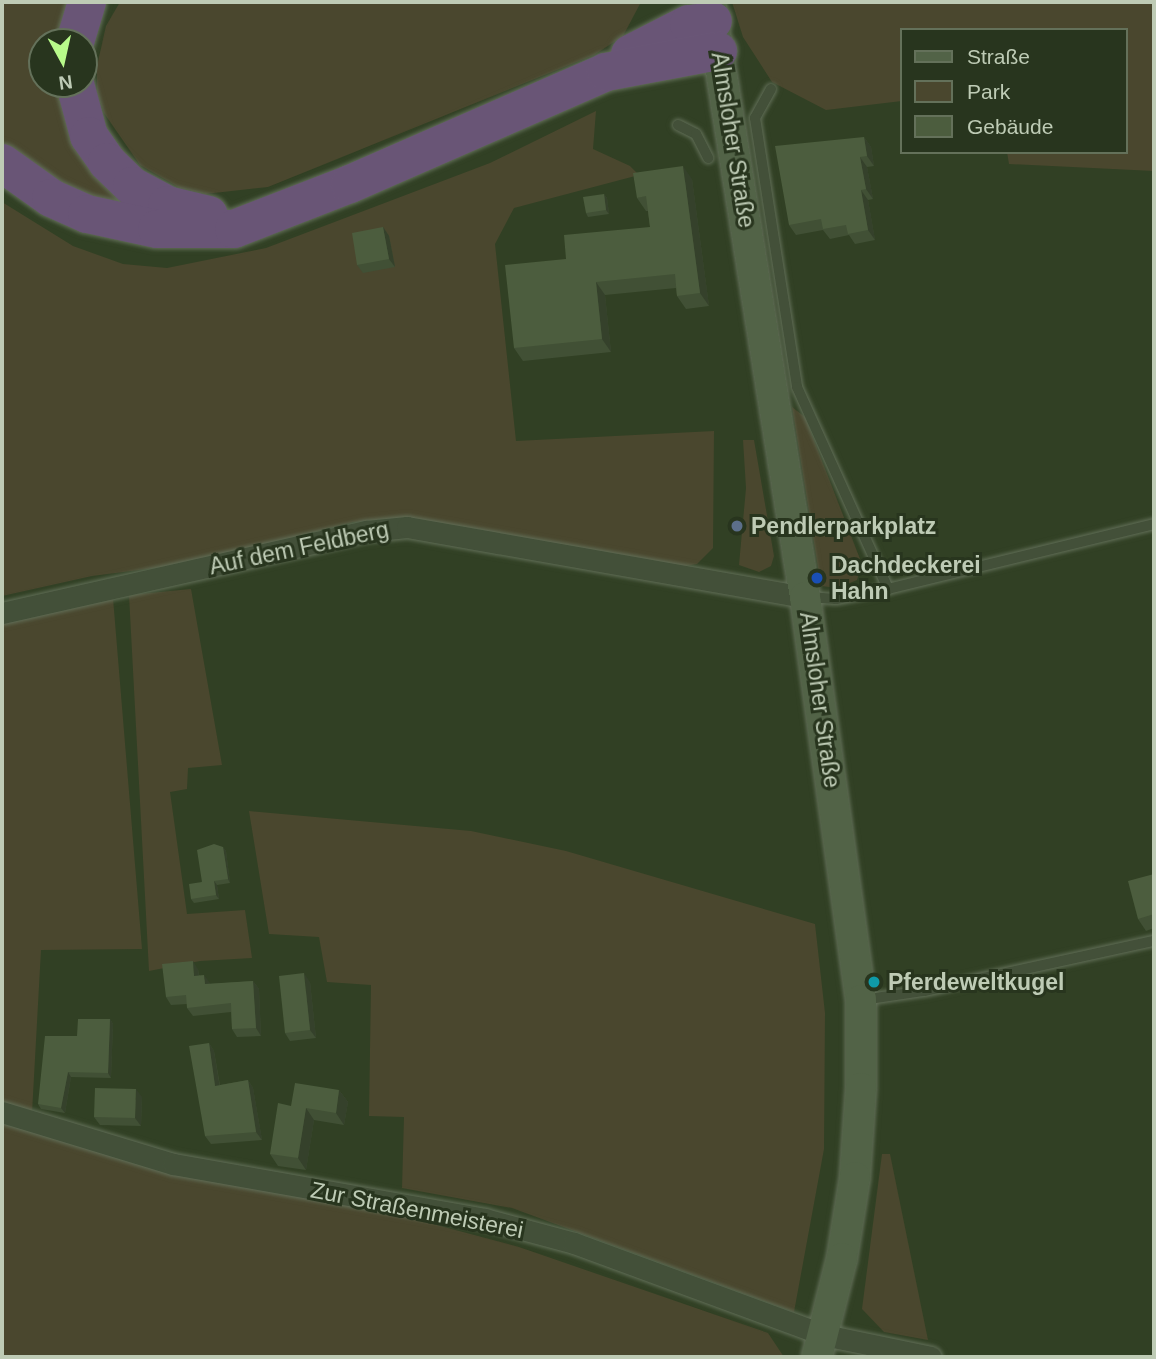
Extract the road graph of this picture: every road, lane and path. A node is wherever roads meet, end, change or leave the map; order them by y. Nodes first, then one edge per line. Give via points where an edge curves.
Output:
1 (88, 2) edge
2 (714, 24) edge
3 (80, 28) edge
4 (771, 89) dead end
5 (79, 98) edge
6 (678, 125) dead end
7 (708, 158) dead end
8 (2, 163) edge
9 (278, 214) junction
10 (1154, 524) edge
11 (888, 589) junction
12 (805, 597) junction
13 (2, 613) edge
14 (1154, 941) edge
15 (860, 1000) junction
16 (2, 1112) edge
17 (820, 1346) edge
18 (931, 1357) edge

1 - 3 highway
2 - 9 highway
2 - 12 street, Almsloher Straße
4 - 11 lane via 755,118 797,387
5 - 9 highway via 89,135 107,162 132,186 189,212
6 - 7 lane via 696,134
8 - 9 highway via 51,198 125,224 200,232 234,229
10 - 11 lane
11 - 12 lane via 836,599
12 - 13 street, Auf dem Feldberg via 407,527 367,530
12 - 15 street, Almsloher Straße
14 - 15 lane via 924,991
15 - 17 street, Almsloher Straße via 855,1177
16 - 17 street, Zur Straßenmeisterei via 173,1164 485,1219 574,1243
17 - 18 street, Zur Straßenmeisterei

